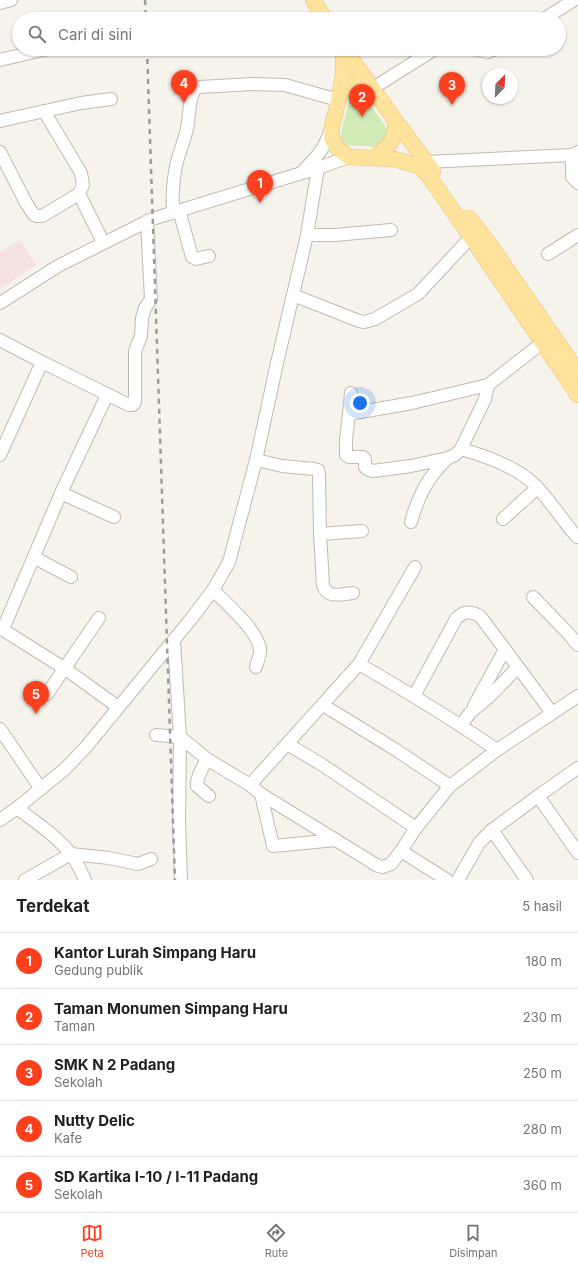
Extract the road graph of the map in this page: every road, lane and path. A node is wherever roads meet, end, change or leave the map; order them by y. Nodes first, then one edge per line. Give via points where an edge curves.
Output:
1 (11, 0) edge
2 (313, 0) edge
3 (574, 0) edge
4 (0, 3) edge
5 (321, 12) edge
6 (555, 12) edge
7 (17, 56) edge
8 (344, 56) edge
9 (349, 56) edge
10 (423, 56) edge
11 (0, 60) edge
12 (371, 86) junction
13 (111, 99) dead end
14 (339, 99) junction
15 (44, 111) junction
16 (395, 120) junction
17 (0, 121) edge
18 (332, 126) junction
19 (0, 152) edge
20 (575, 154) edge
21 (349, 157) junction
22 (372, 158) junction
23 (422, 164) junction
24 (318, 168) junction
25 (302, 172) junction
26 (578, 183) edge
27 (79, 194) junction
28 (176, 210) junction
29 (147, 221) junction
30 (391, 230) dead end
31 (307, 235) junction
32 (578, 235) edge
33 (471, 237) junction
34 (103, 242) junction
35 (548, 254) dead end
36 (209, 256) dead end
37 (293, 295) junction
38 (0, 303) edge
39 (0, 340) edge
40 (542, 343) junction
41 (42, 362) junction
42 (578, 372) edge
43 (488, 385) junction
44 (351, 393) dead end
45 (107, 395) junction
46 (578, 395) edge
47 (349, 414) junction
48 (461, 449) junction
49 (0, 454) edge
50 (448, 458) junction
51 (256, 460) junction
52 (537, 488) junction
53 (62, 493) junction
54 (114, 518) dead end
55 (503, 519) dead end
56 (411, 522) dead end
57 (362, 531) dead end
58 (320, 534) junction
59 (577, 537) edge
60 (35, 558) junction
61 (415, 567) dead end
62 (71, 577) dead end
63 (213, 590) junction
64 (354, 593) dead end
65 (533, 598) dead end
66 (99, 618) dead end
67 (2, 629) edge
68 (174, 640) junction
69 (578, 645) edge
70 (505, 649) junction
71 (359, 664) junction
72 (256, 667) dead end
73 (518, 667) junction
74 (65, 669) junction
75 (47, 694) dead end
76 (414, 696) junction
77 (578, 696) edge
78 (323, 705) junction
79 (118, 707) junction
80 (470, 713) junction
81 (552, 714) junction
82 (461, 725) junction
83 (0, 729) edge
84 (156, 735) dead end
85 (180, 737) junction
86 (287, 744) junction
87 (497, 750) junction
88 (207, 759) junction
89 (578, 768) edge
90 (250, 785) junction
91 (450, 786) junction
92 (40, 789) junction
93 (262, 794) junction
94 (209, 796) dead end
95 (538, 796) junction
96 (17, 808) junction
97 (0, 820) edge
98 (416, 828) junction
99 (492, 830) junction
100 (336, 840) junction
101 (401, 851) junction
102 (578, 853) edge
103 (71, 854) junction
104 (151, 859) dead end
105 (29, 879) edge
106 (85, 880) edge
107 (181, 880) edge
108 (447, 880) edge
109 (458, 880) edge
110 (527, 880) edge

1 - 4 street
2 - 5 main road
3 - 6 street
7 - 11 street
8 - 14 main road
9 - 12 main road
10 - 12 street
12 - 14 main road via 353,84 346,88
12 - 16 main road
13 - 15 street
14 - 18 main road
14 - 28 street via 285,86 252,84 195,88 187,131 174,175 172,191
15 - 17 street
15 - 27 street via 81,173 83,185
16 - 22 main road via 392,141
16 - 23 main road
18 - 21 main road via 332,139 338,149
18 - 25 street via 322,150
19 - 27 street via 34,215 42,216
20 - 23 street
20 - 26 street via 572,177
21 - 22 main road
21 - 24 street
22 - 23 main road
23 - 33 main road
23 - 42 main road via 488,242
24 - 25 street
24 - 31 street
25 - 28 street
27 - 34 street
28 - 29 street
28 - 36 street via 192,257 196,259
29 - 34 street
29 - 45 street via 151,300 145,308 141,336 135,351 135,402 129,406
30 - 31 street
31 - 37 street
32 - 35 street
33 - 37 street via 418,294 375,320 359,321
33 - 40 main road
34 - 38 street via 58,266
37 - 51 street
39 - 41 street
40 - 43 street
40 - 46 main road
41 - 45 street
41 - 49 street
43 - 47 street via 412,403
43 - 48 street via 485,399
44 - 47 street
45 - 53 street
47 - 50 street via 346,455 363,457 365,467 370,470 411,466
48 - 50 street
48 - 52 street via 501,464 525,477
50 - 56 street via 437,468 423,488
51 - 58 street via 318,470
51 - 63 street via 228,562
52 - 55 street
52 - 59 street
53 - 54 street
53 - 60 street
57 - 58 street
58 - 64 street via 324,588 333,595
60 - 62 street
60 - 67 street
61 - 71 street
63 - 68 street
63 - 72 street via 250,628 258,640 260,658
65 - 69 street
66 - 74 street
67 - 74 street
68 - 79 street
68 - 85 street
70 - 73 street
70 - 76 street via 480,616 463,613 456,618
70 - 80 street
71 - 76 street
71 - 78 street
73 - 80 street
73 - 81 street
74 - 75 street
74 - 79 street
76 - 82 street
77 - 81 street
78 - 86 street
78 - 91 street
79 - 92 street via 86,747 65,769
80 - 82 street
81 - 87 street
82 - 87 street
83 - 92 street
84 - 85 street
85 - 88 street
85 - 107 street
86 - 90 street
86 - 98 street
87 - 91 street
88 - 90 street
88 - 94 street via 196,784
89 - 95 street
90 - 93 street
91 - 98 street
92 - 96 street
93 - 100 street
93 - 100 street via 273,846
95 - 99 street
95 - 102 street
96 - 97 street
96 - 103 street via 55,836
98 - 101 street
99 - 109 street via 479,843
99 - 110 street
100 - 101 street via 383,867 391,864
101 - 108 street
103 - 104 street via 92,855 138,864
103 - 105 street
103 - 106 street

